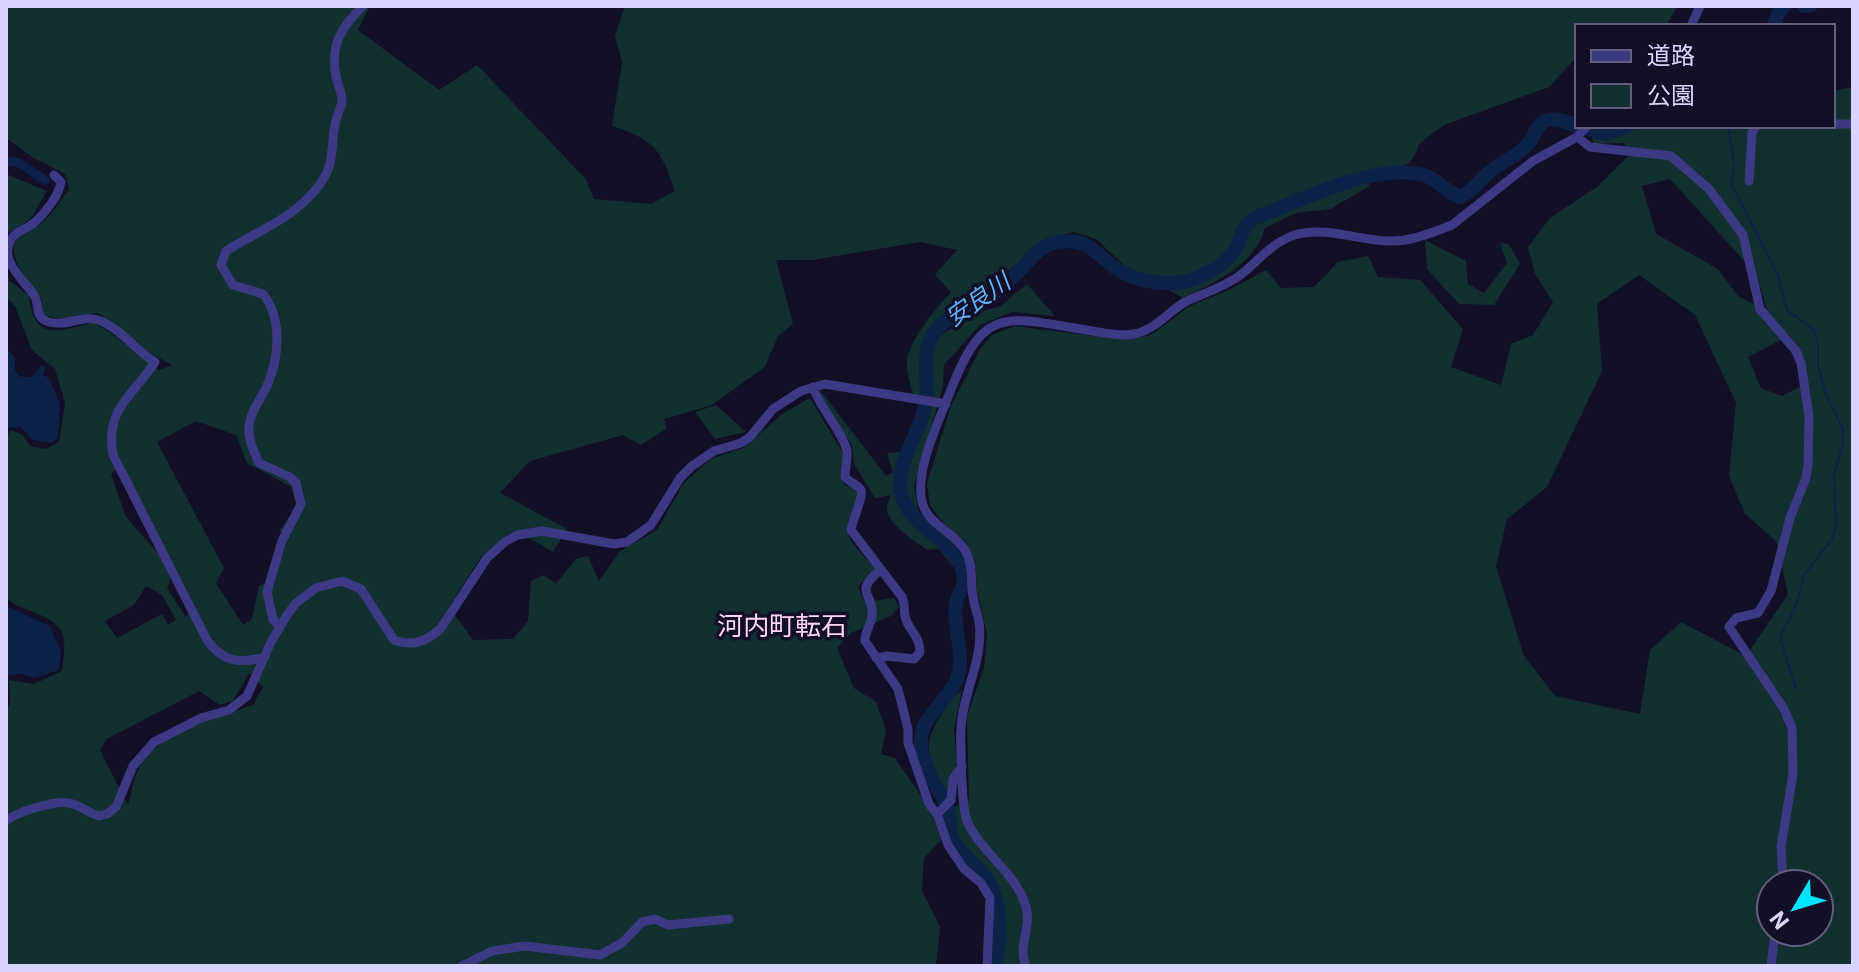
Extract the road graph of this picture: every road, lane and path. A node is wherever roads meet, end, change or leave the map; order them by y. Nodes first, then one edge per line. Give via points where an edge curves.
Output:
1 (363, 6) edge
2 (1755, 128) edge
3 (1581, 132) edge
4 (54, 175) dead end
5 (1749, 181) dead end
6 (813, 387) junction
7 (942, 403) junction
8 (880, 570) junction
9 (279, 627) junction
10 (265, 657) junction
11 (876, 658) junction
12 (962, 766) junction
13 (940, 812) junction
14 (6, 821) edge
15 (1782, 868) edge
16 (729, 919) dead end
17 (462, 966) edge
18 (987, 966) edge
19 (1026, 966) edge

1 - 9 street via 335,43 342,100 331,167 302,204 271,228 226,251 221,265 233,285 263,294 275,317 275,360 249,425 259,463 290,477 300,495 298,514 282,541 267,592
2 - 5 street
3 - 7 street via 1533,161 1452,225 1404,240 1299,234 1264,252 1225,286 1186,302 1134,334 1026,320 997,323 975,341
3 - 15 street via 1590,147 1671,156 1709,189 1743,235 1760,309 1801,363 1809,417 1806,478 1764,606 1750,617 1736,618 1729,627 1792,728 1793,774
4 - 10 street via 61,182 56,197 10,241 14,270 45,321 94,319 155,362 113,419 113,455 207,640 229,660
6 - 7 street via 825,384
6 - 8 street via 844,442 845,477 861,489 851,530
6 - 9 street via 773,409 741,443 714,451 692,466 651,525 627,542 542,531 506,541 487,558 431,638 394,640 368,596 342,581 305,595
7 - 12 street via 921,494 928,516 965,549 972,575 980,649 964,706
8 - 11 street via 865,587 872,614 865,641
8 - 11 street via 902,597 920,652 914,659
9 - 10 street
10 - 14 street via 240,704 164,735 144,750 116,807 107,814 60,802
11 - 13 street via 898,689 908,743 929,804
12 - 13 street via 953,779 951,800
12 - 19 street via 966,820 1027,909
13 - 18 street via 948,845 990,898
16 - 17 street via 642,922 622,943 600,955 525,946 492,951

